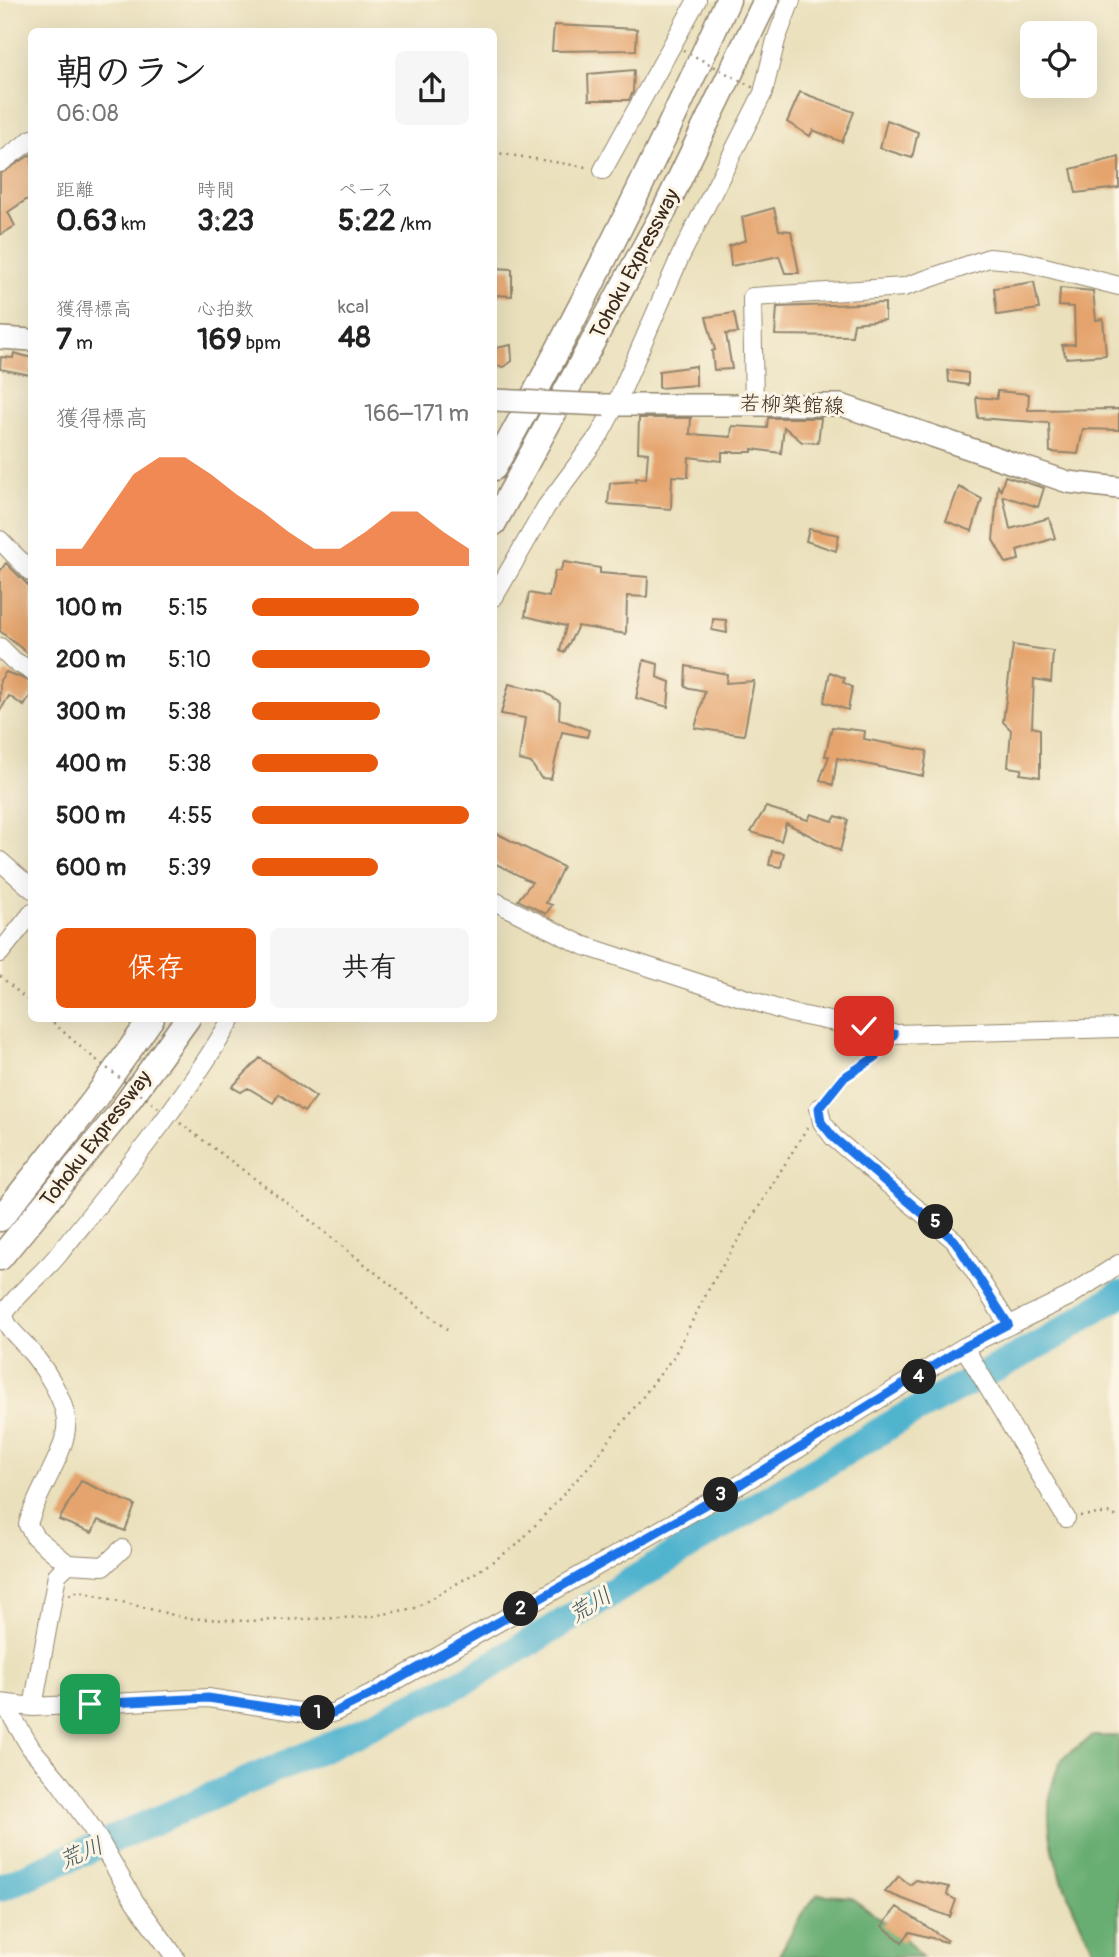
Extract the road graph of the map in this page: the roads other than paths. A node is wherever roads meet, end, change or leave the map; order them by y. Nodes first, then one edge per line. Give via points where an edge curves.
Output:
1 (696, 0) edge
2 (728, 0) edge
3 (766, 0) edge
4 (791, 0) edge
5 (28, 142) edge
6 (0, 163) edge
7 (603, 170) road end
8 (1119, 286) edge
9 (0, 338) edge
10 (28, 340) edge
11 (497, 400) edge
12 (611, 404) junction
13 (754, 404) junction
14 (497, 463) edge
15 (1119, 488) edge
16 (497, 517) edge
17 (0, 540) edge
18 (28, 569) edge
19 (497, 592) edge
20 (0, 647) edge
21 (28, 669) edge
22 (0, 862) edge
23 (28, 886) edge
24 (497, 902) edge
25 (28, 918) edge
26 (0, 953) edge
27 (149, 1022) edge
28 (184, 1022) edge
29 (229, 1022) edge
30 (1119, 1028) edge
31 (819, 1108) road end
32 (0, 1219) edge
33 (0, 1258) edge
34 (1119, 1264) edge
35 (1008, 1324) junction
36 (967, 1352) junction
37 (1066, 1518) road end
38 (122, 1549) dead end
39 (68, 1564) junction
40 (5, 1707) edge
41 (33, 1707) junction
42 (174, 1957) edge

1 - 7 street
2 - 14 highway, Tohoku Expressway via 636,198
3 - 16 highway, Tohoku Expressway via 664,211
4 - 12 street via 763,93
5 - 6 street
8 - 13 street via 1021,261 989,258 904,287 752,297
9 - 10 main road
11 - 12 main road, 若柳築館線, bridge
12 - 13 main road, 若柳築館線
12 - 19 street via 600,434 546,507
13 - 15 main road, 若柳築館線 via 855,407 1068,482
17 - 18 street
20 - 21 street
22 - 23 street
24 - 30 street via 583,945 721,992 790,1013 894,1034
25 - 26 street
27 - 32 highway, Tohoku Expressway
28 - 33 highway, Tohoku Expressway via 118,1115
29 - 39 street via 53,1261 14,1298 4,1314 5,1324 48,1377 67,1420 63,1441 32,1506 28,1525 35,1537
31 - 35 street via 821,1122 834,1138 955,1241
34 - 35 street via 1068,1297
35 - 36 street
36 - 37 street
36 - 41 street via 386,1687 333,1713 208,1698
38 - 39 street via 104,1566
39 - 41 street via 57,1575
40 - 41 street
40 - 42 street via 92,1828

